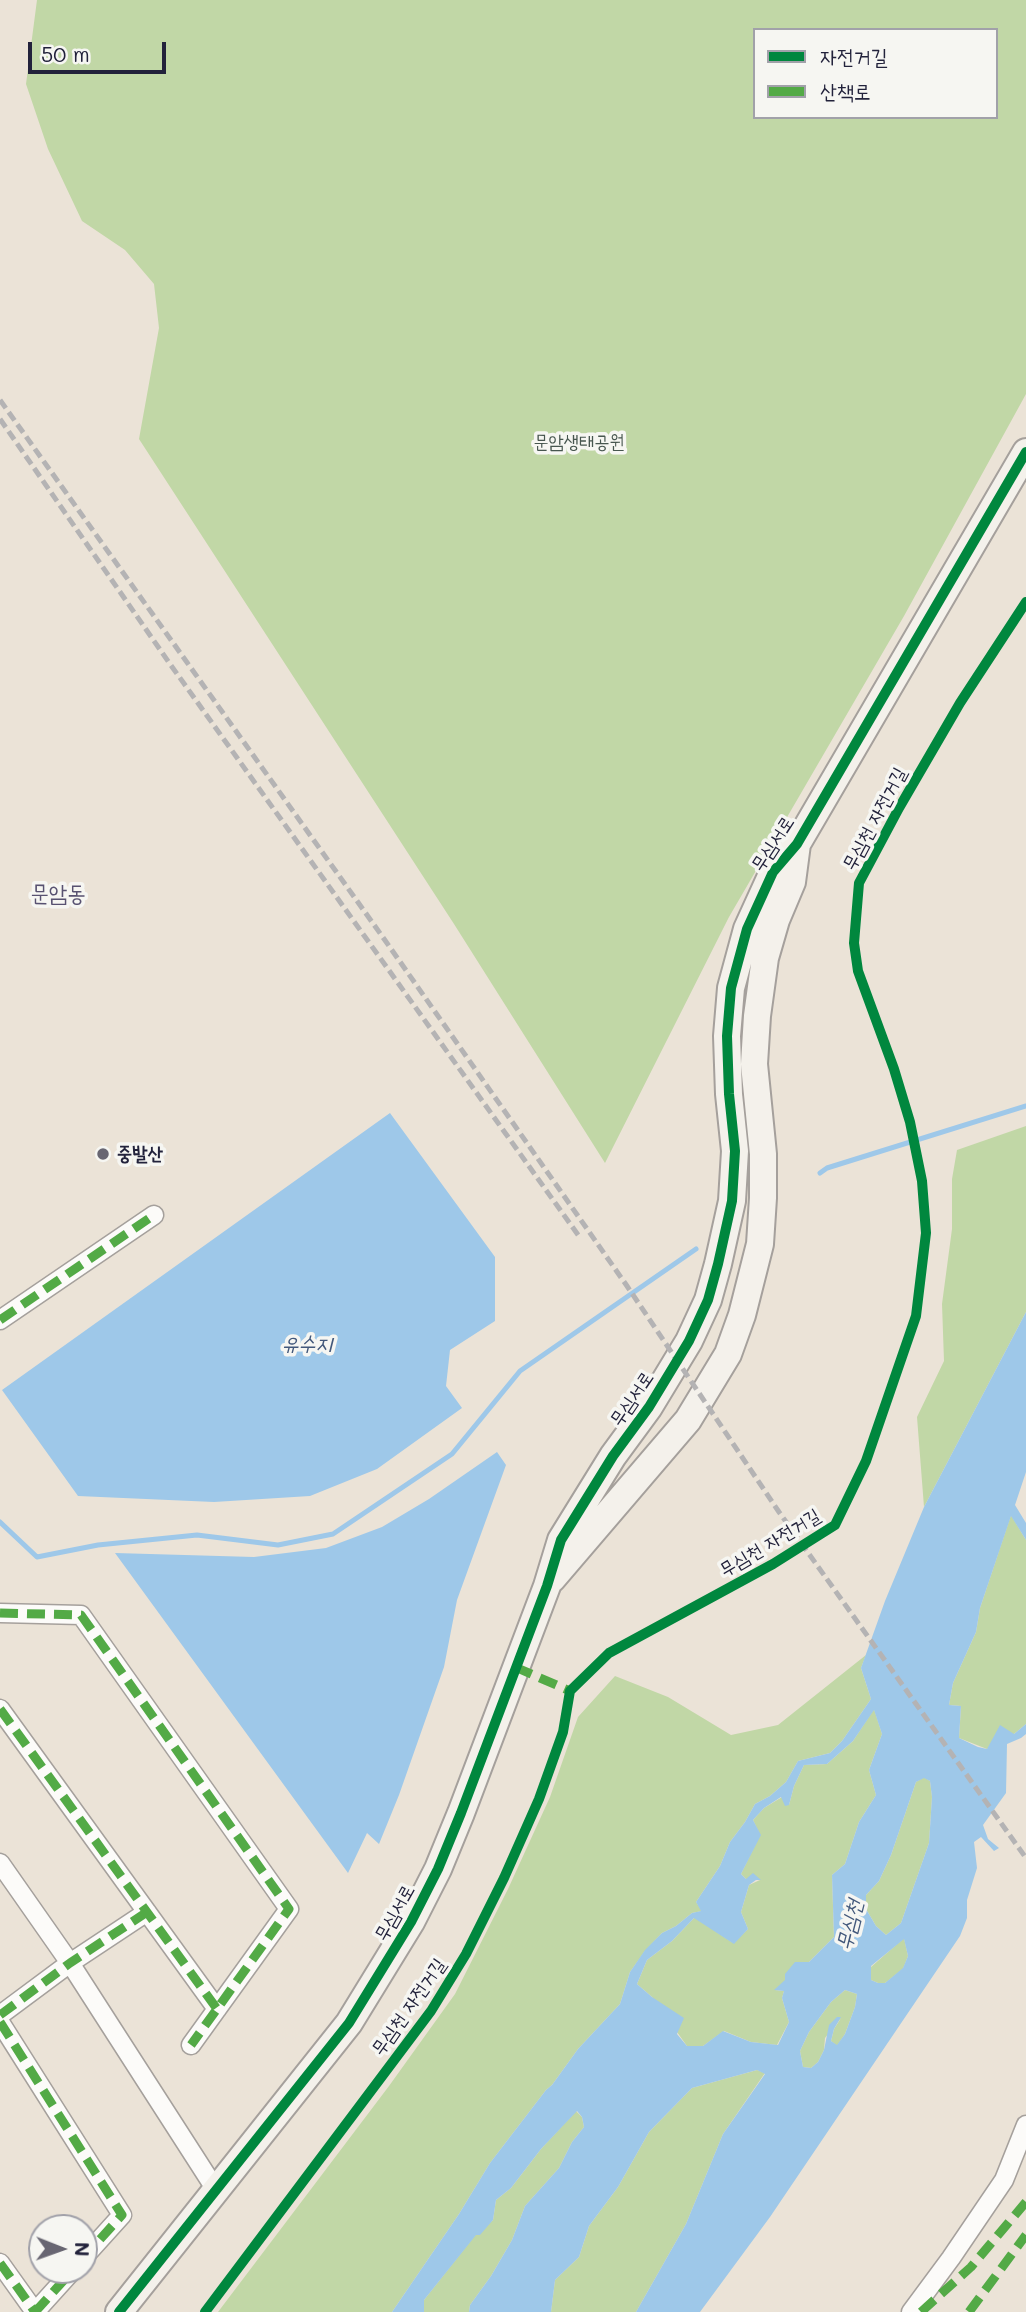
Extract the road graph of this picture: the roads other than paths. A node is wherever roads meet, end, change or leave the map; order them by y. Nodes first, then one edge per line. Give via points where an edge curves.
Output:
1 (1026, 452) edge
2 (797, 845) junction
3 (154, 1215) dead end
4 (0, 1320) edge
5 (547, 1586) junction
6 (0, 1613) edge
7 (0, 1709) edge
8 (0, 1863) edge
9 (147, 1912) junction
10 (70, 1963) junction
11 (217, 2009) junction
12 (0, 2015) edge
13 (0, 2022) edge
14 (191, 2045) dead end
15 (1026, 2125) edge
16 (216, 2190) junction
17 (98, 2242) edge
18 (0, 2263) edge
19 (60, 2284) edge
20 (35, 2312) edge
21 (118, 2312) edge
22 (911, 2312) edge

1 - 2 street, 무심서로
2 - 5 street, 무심서로 via 773,872 747,929 731,989 727,1037 735,1151 732,1201 708,1300 649,1407 561,1541
2 - 5 street, 무심서로 via 792,882 765,958 757,1016 754,1064 763,1198 760,1244 742,1315 728,1354 688,1420
3 - 4 street
5 - 16 street, 무심서로 via 461,1813 411,1922 349,2023
6 - 11 street via 81,1615 289,1909
7 - 9 street
8 - 10 street
9 - 10 street
9 - 11 street
10 - 12 street
10 - 16 street
11 - 14 street
13 - 17 street via 122,2215
15 - 22 street via 1004,2179
16 - 21 street, 무심서로
18 - 20 street
19 - 20 street

